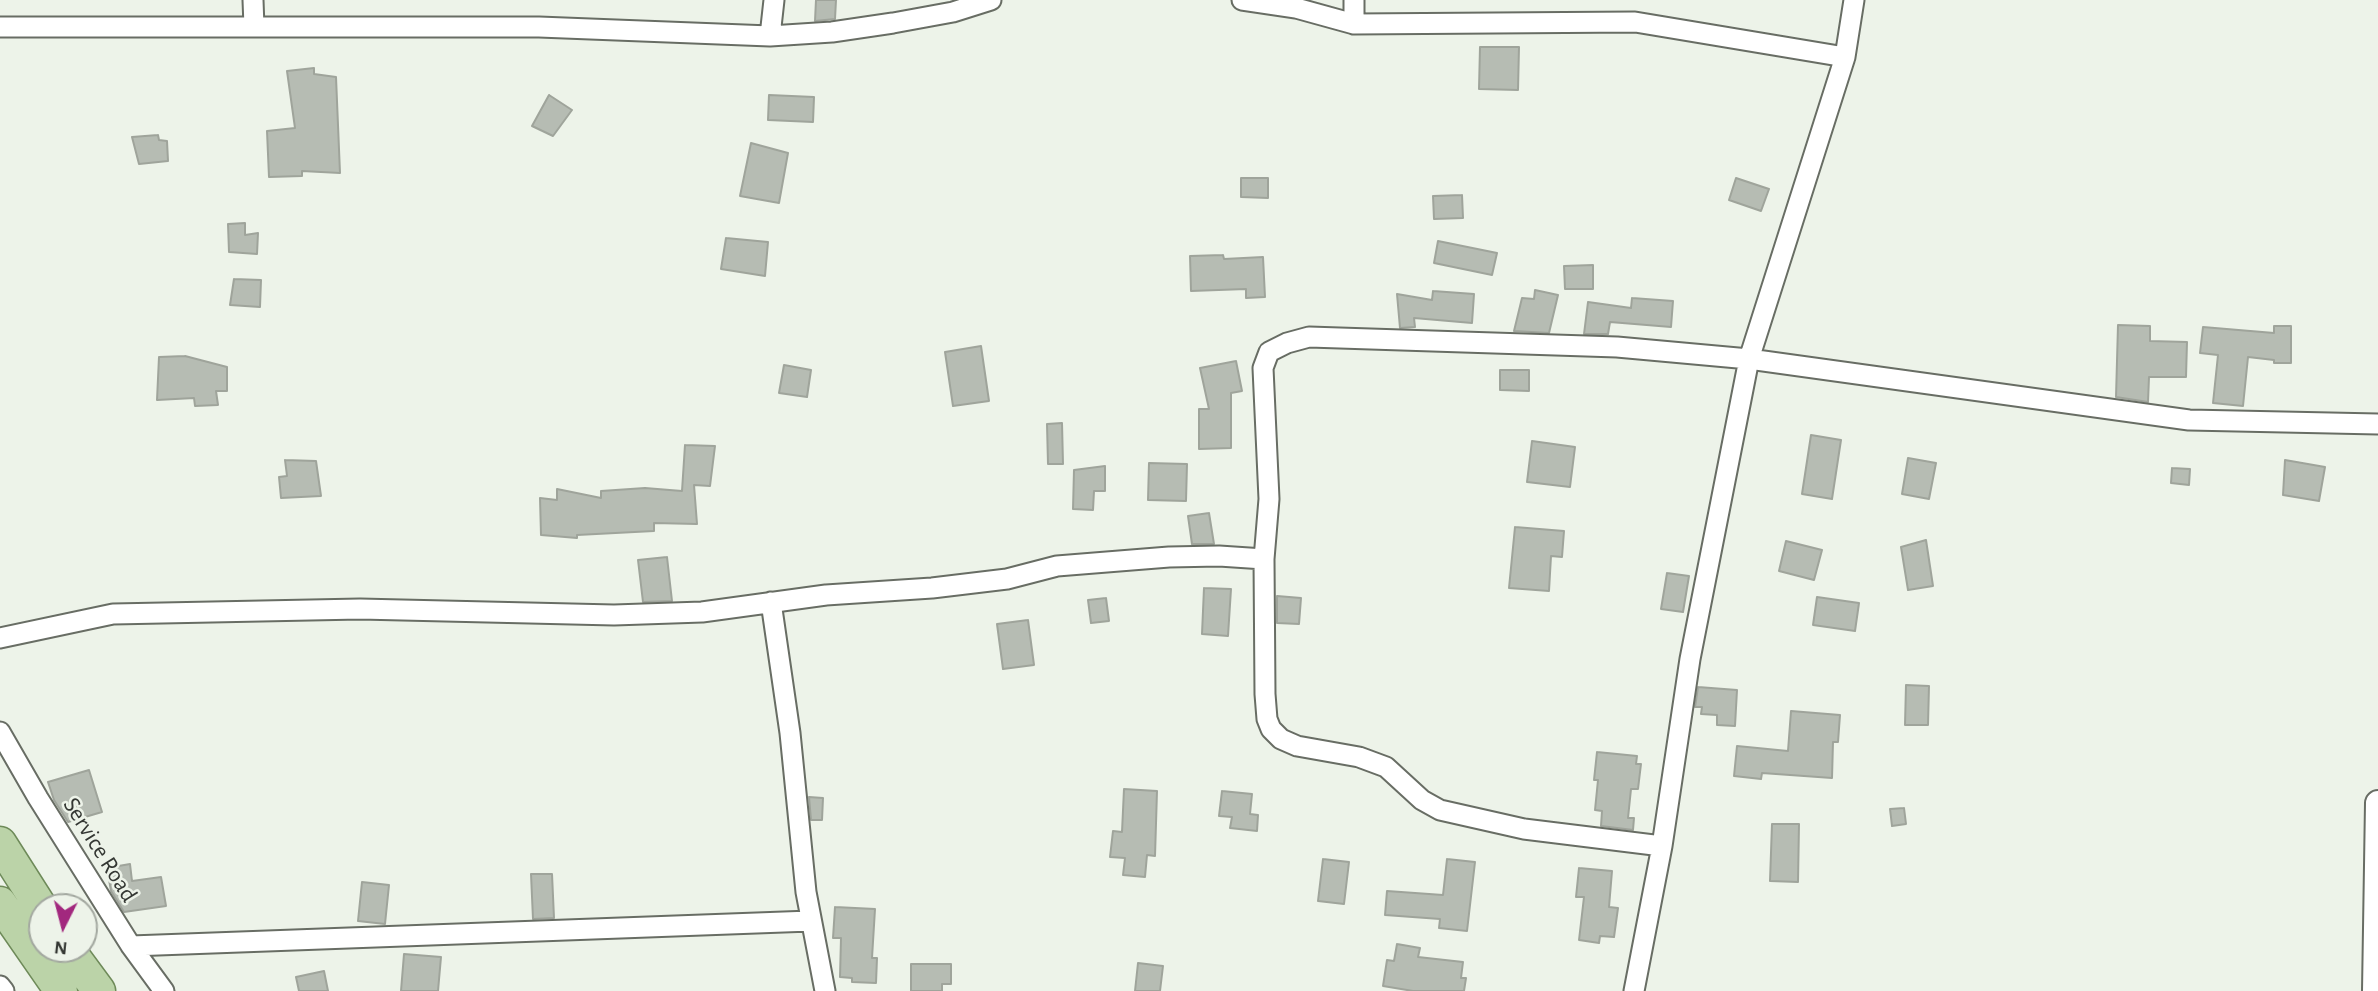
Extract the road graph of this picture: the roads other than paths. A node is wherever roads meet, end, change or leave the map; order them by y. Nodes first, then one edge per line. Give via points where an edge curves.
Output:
1 (253, 0) edge
2 (774, 0) edge
3 (991, 0) edge
4 (1242, 0) edge
5 (1354, 0) edge
6 (1854, 0) edge
7 (1354, 24) junction
8 (0, 27) edge
9 (254, 27) junction
10 (770, 36) junction
11 (1845, 57) junction
12 (1749, 359) junction
13 (2378, 424) edge
14 (1264, 559) junction
15 (771, 602) junction
16 (0, 638) edge
17 (0, 732) edge
18 (2378, 803) edge
19 (0, 843) edge
20 (1662, 846) junction
21 (32, 893) edge
22 (0, 903) edge
23 (811, 921) junction
24 (131, 946) junction
25 (78, 963) edge
26 (0, 986) edge
27 (4, 991) edge
28 (61, 991) edge
29 (99, 991) edge
30 (164, 991) edge
31 (825, 991) edge
32 (1634, 991) edge
33 (2375, 991) edge

1 - 9 street
2 - 10 street
3 - 10 street via 893,23
4 - 7 street
5 - 7 street
6 - 11 street
7 - 11 street via 1635,22
8 - 9 street
9 - 10 street via 539,27
11 - 12 street
12 - 13 street via 2189,421
12 - 14 street via 1456,342 1309,337 1287,343 1269,352 1263,369 1269,499
12 - 20 street via 1690,659
14 - 15 street via 1169,557 1057,566 1007,579 944,587
14 - 20 street via 1267,719 1281,739 1386,767 1422,800 1451,814 1524,829
15 - 16 street via 702,612 614,615 360,609 113,614
15 - 23 street
17 - 24 street, Service Road
18 - 33 street
19 - 21 main road
20 - 32 street
22 - 28 main road
23 - 24 street
23 - 31 street
24 - 30 street, Service Road
25 - 29 main road
26 - 27 street

